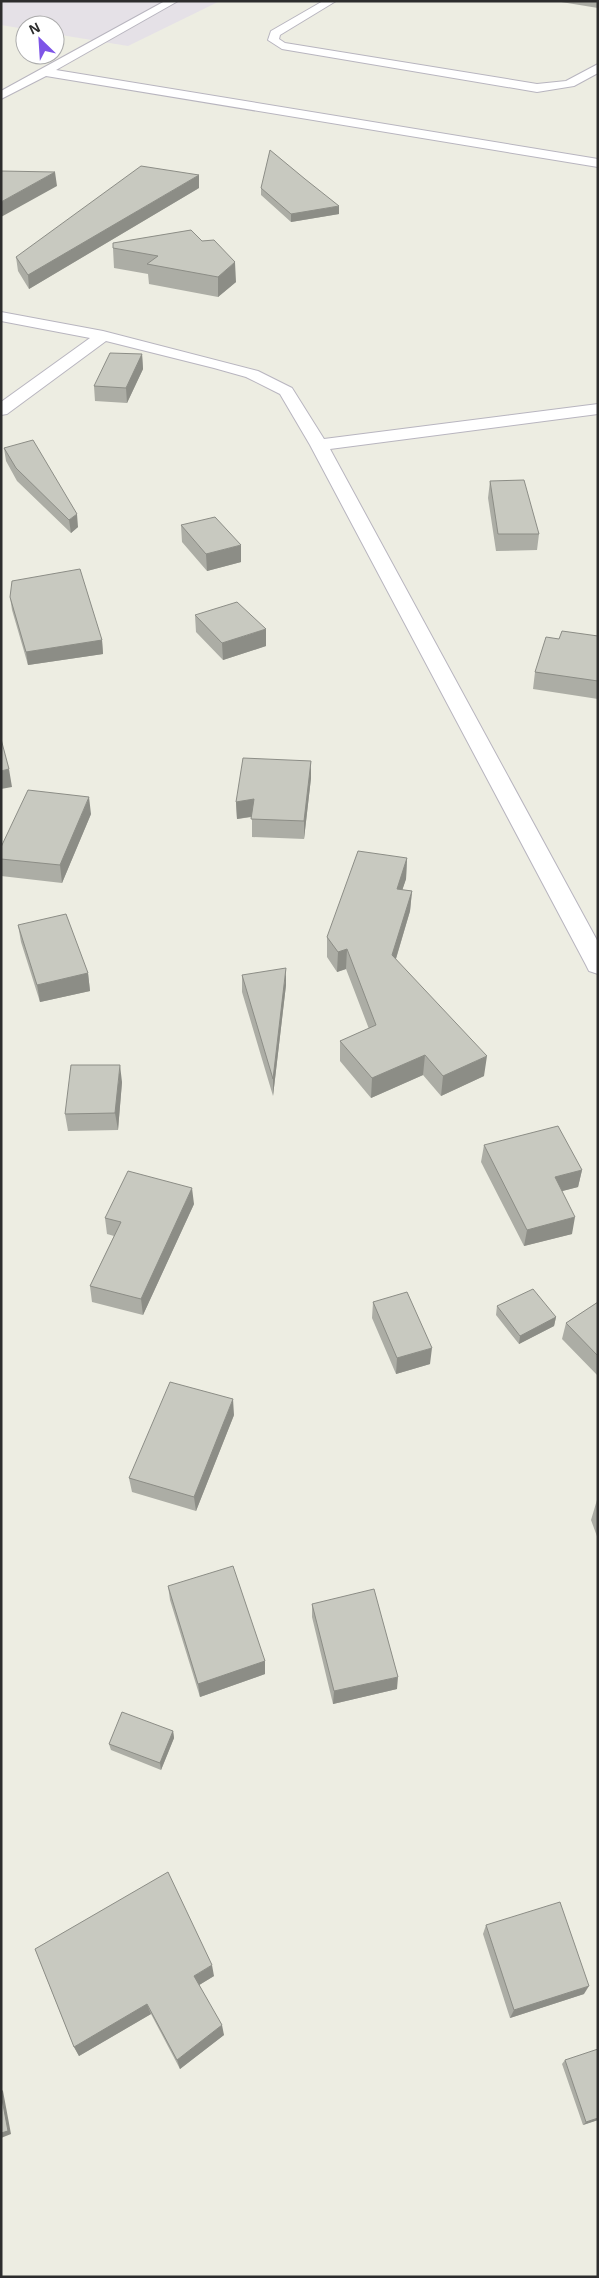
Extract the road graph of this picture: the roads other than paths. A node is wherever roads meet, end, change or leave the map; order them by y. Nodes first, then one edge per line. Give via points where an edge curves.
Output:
1 (173, 1) edge
2 (331, 1) edge
3 (598, 67) edge
4 (45, 72) junction
5 (1, 96) edge
6 (598, 163) edge
7 (1, 316) edge
8 (103, 336) junction
9 (598, 409) edge
10 (1, 410) edge
11 (319, 445) junction
12 (590, 934) edge
13 (598, 965) edge

1 - 4 street
2 - 3 street via 275,33 273,40 282,46 538,88 566,86 585,78
4 - 5 street
4 - 6 street
7 - 8 street
8 - 10 street
8 - 11 street via 219,364 252,374 286,391
9 - 11 street
11 - 12 street
12 - 13 street

